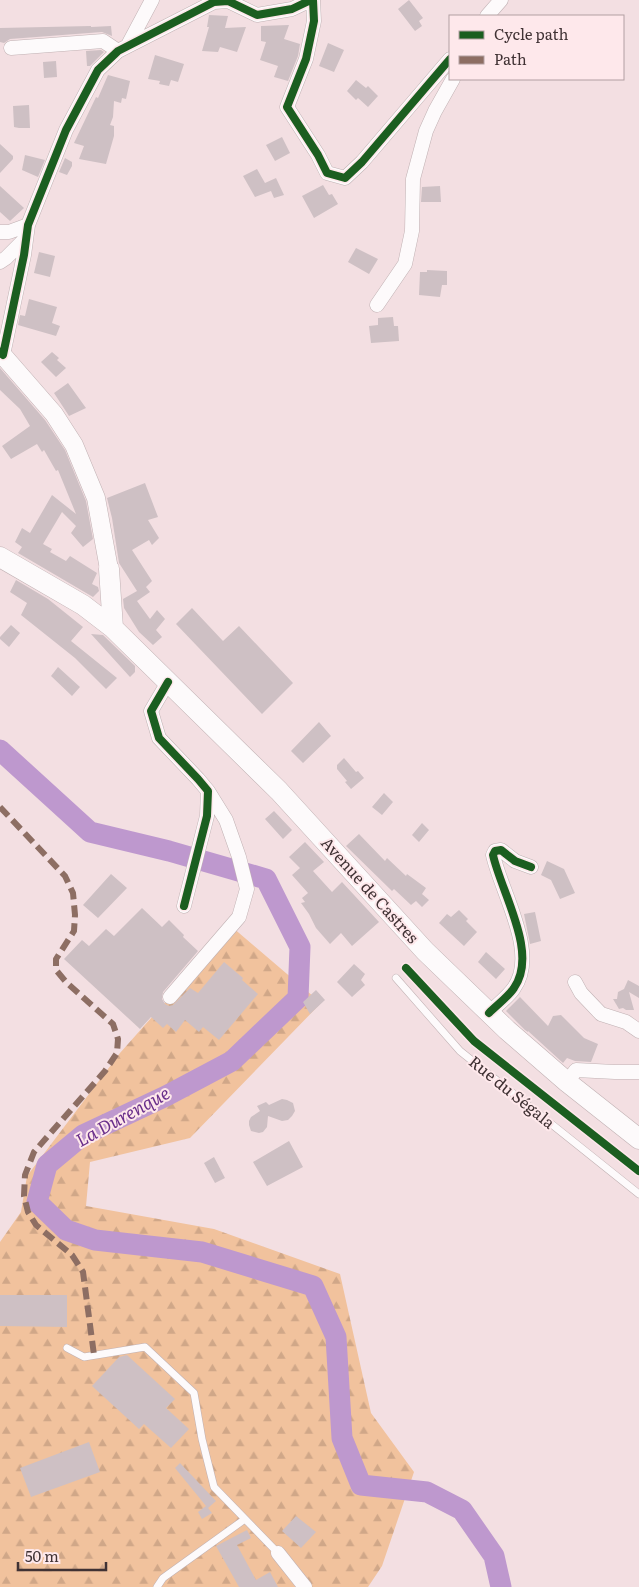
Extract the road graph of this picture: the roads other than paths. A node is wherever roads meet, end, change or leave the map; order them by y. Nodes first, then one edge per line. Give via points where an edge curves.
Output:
1 (152, 0) edge
2 (312, 0) edge
3 (501, 0) edge
4 (228, 1) edge
5 (488, 15) edge
6 (11, 48) dead end
7 (123, 48) junction
8 (449, 60) edge
9 (451, 80) edge
10 (0, 232) edge
11 (27, 232) junction
12 (0, 262) edge
13 (377, 305) dead end
14 (2, 353) edge
15 (0, 556) edge
16 (109, 569) joint
17 (113, 628) junction
18 (168, 682) junction
19 (208, 791) junction
20 (531, 867) dead end
21 (184, 906) dead end
22 (396, 978) dead end
23 (575, 982) dead end
24 (170, 997) dead end
25 (489, 1013) junction
26 (639, 1031) edge
27 (639, 1072) edge
28 (567, 1082) junction
29 (639, 1139) edge
30 (639, 1194) edge
31 (67, 1348) dead end
32 (245, 1519) junction
33 (278, 1553) joint
34 (157, 1587) edge
35 (305, 1587) edge

1 - 7 street
2 - 4 street via 292,9 257,14
2 - 8 street via 314,21 306,59 287,108 327,172 345,178
3 - 5 street
4 - 7 street via 214,2
6 - 7 street via 102,41
7 - 11 street via 98,70 66,130
9 - 13 street via 426,131 413,180 412,231 405,264
10 - 11 street
11 - 12 street
11 - 14 street
14 - 16 street via 54,414 74,445 96,498
15 - 17 main road, Avenue de Castres via 83,605
16 - 17 main road
17 - 18 main road, Avenue de Castres
18 - 19 street via 151,711 159,738
18 - 25 main road, Avenue de Castres via 279,792 425,951
19 - 21 street via 207,816
19 - 24 street via 226,820 240,857 247,889 239,917
20 - 25 street via 515,862 500,850 493,855 514,914 522,944 523,965 515,988
22 - 30 lane, Rue du Ségala via 460,1050
23 - 26 street via 601,1014 626,1022
25 - 28 main road, Avenue de Castres
27 - 28 street via 576,1070
28 - 29 main road, Avenue de Castres
31 - 32 lane via 84,1357 145,1347 194,1393 214,1487
32 - 33 lane
32 - 34 lane via 163,1578
33 - 35 street

